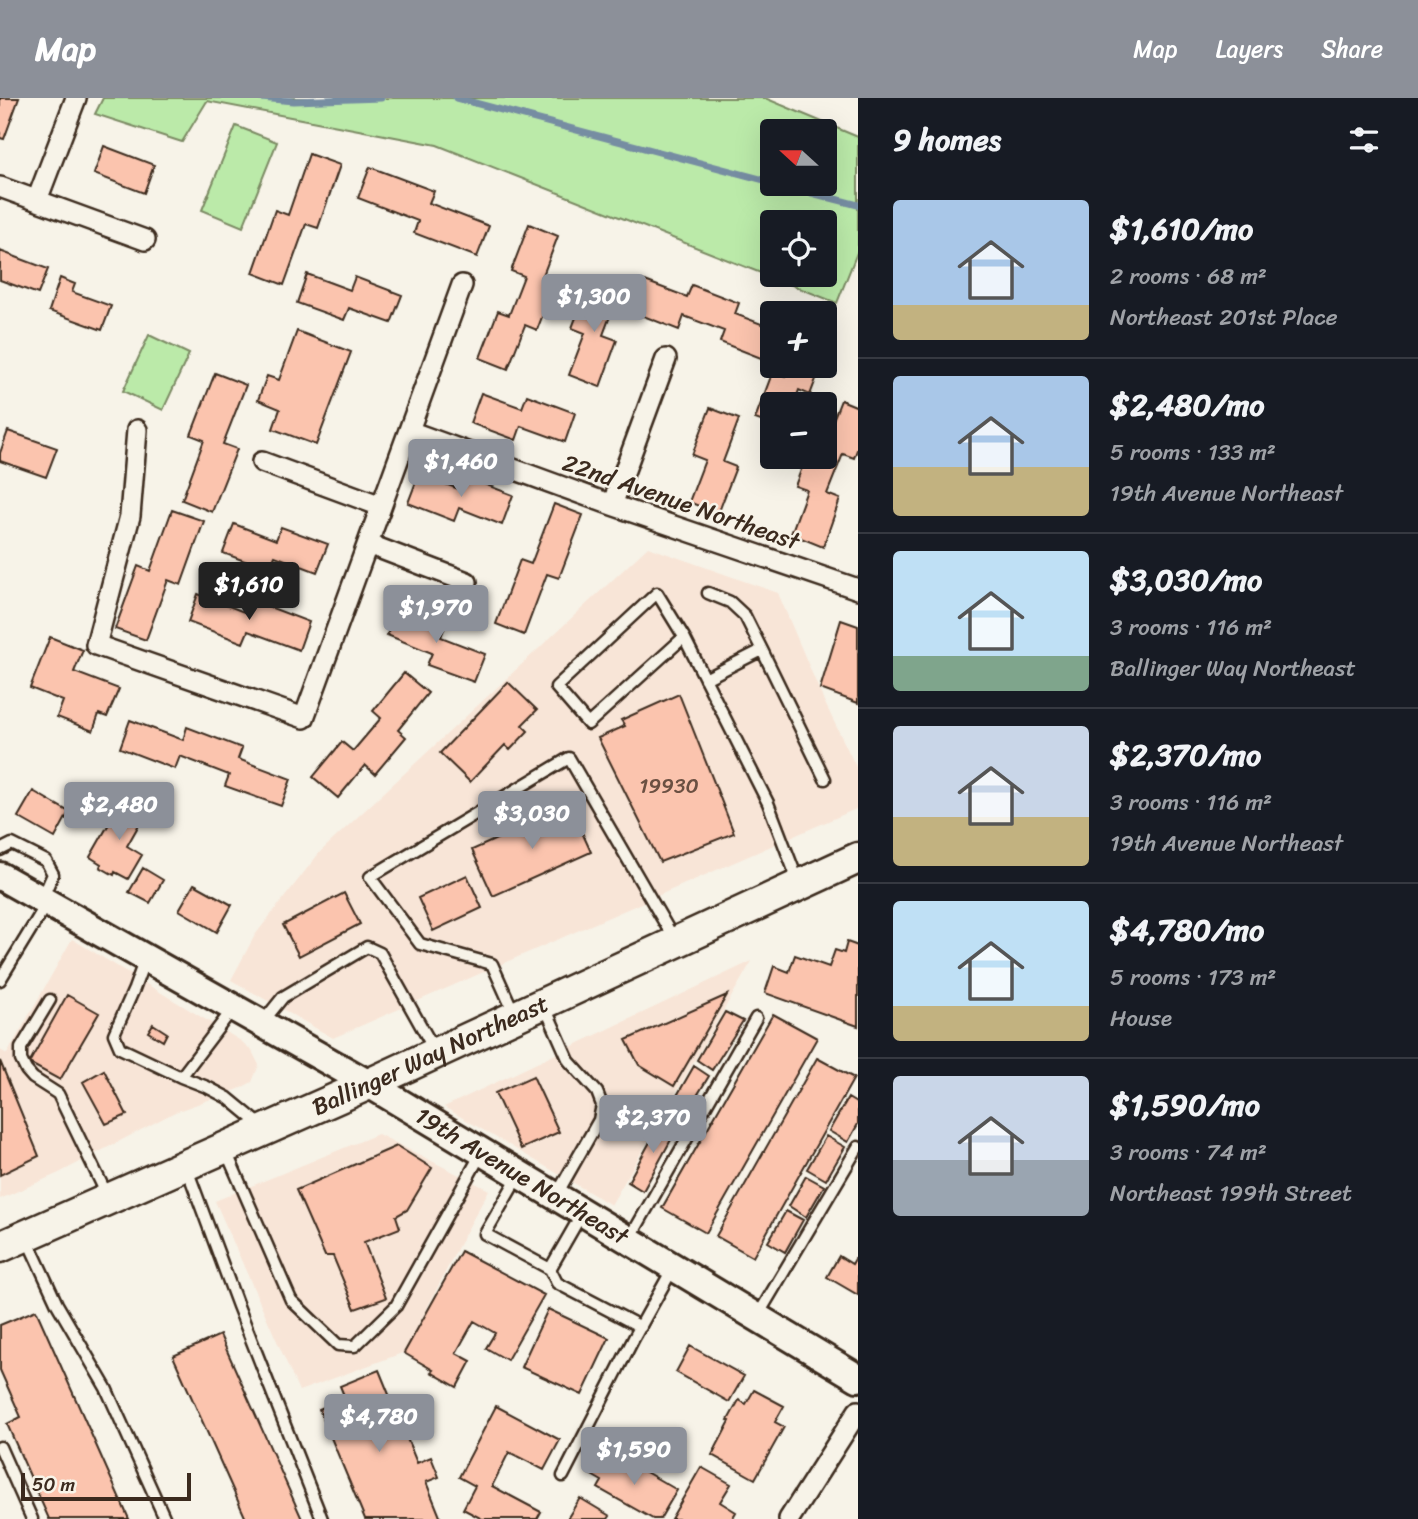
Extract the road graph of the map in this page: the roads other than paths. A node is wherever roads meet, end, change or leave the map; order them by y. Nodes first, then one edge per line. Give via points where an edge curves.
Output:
1 (76, 98) edge
2 (0, 187) edge
3 (37, 200) junction
4 (145, 240) dead end
5 (461, 285) dead end
6 (666, 359) dead end
7 (137, 430) dead end
8 (409, 431) junction
9 (262, 462) dead end
10 (612, 505) junction
11 (381, 506) junction
12 (368, 544) junction
13 (467, 582) dead end
14 (858, 589) edge
15 (708, 593) dead end
16 (684, 637) junction
17 (762, 650) junction
18 (705, 679) junction
19 (825, 779) dead end
20 (0, 850) edge
21 (858, 858) edge
22 (0, 876) edge
23 (799, 885) junction
24 (44, 901) junction
25 (676, 942) junction
26 (145, 958) junction
27 (0, 980) edge
28 (50, 1000) dead end
29 (544, 1003) junction
30 (233, 1008) junction
31 (516, 1016) junction
32 (756, 1018) dead end
33 (261, 1024) junction
34 (437, 1053) junction
35 (181, 1077) junction
36 (369, 1084) junction
37 (266, 1130) junction
38 (858, 1147) edge
39 (225, 1148) junction
40 (482, 1152) junction
41 (186, 1165) junction
42 (519, 1174) junction
43 (556, 1196) junction
44 (109, 1199) junction
45 (583, 1213) junction
46 (628, 1240) junction
47 (13, 1241) edge
48 (674, 1267) junction
49 (550, 1269) junction
50 (757, 1317) junction
51 (640, 1327) junction
52 (858, 1378) edge
53 (858, 1411) edge
54 (0, 1447) edge
55 (563, 1476) dead end
56 (32, 1519) edge
57 (165, 1519) edge
58 (322, 1519) edge
59 (789, 1519) edge

1 - 3 street
2 - 3 street
3 - 4 street
5 - 8 street
6 - 10 street
7 - 12 street via 130,516 96,645 304,718
8 - 10 street, 22nd Avenue Northeast
8 - 11 street
9 - 11 street
10 - 14 street, 22nd Avenue Northeast
11 - 12 street
12 - 13 street
15 - 17 lane via 730,602 745,616
16 - 16 lane via 657,593 556,687 589,724
16 - 18 lane
17 - 18 lane
17 - 19 lane
18 - 23 lane via 768,803
20 - 24 lane via 12,844 46,861 53,874
21 - 23 main road, Ballinger Way Northeast
22 - 24 street, 19th Avenue Northeast
23 - 25 main road, Ballinger Way Northeast
24 - 26 street, 19th Avenue Northeast
24 - 27 lane
25 - 29 main road, Ballinger Way Northeast
25 - 31 lane via 569,758 370,877 420,944 492,964
26 - 30 street, 19th Avenue Northeast
26 - 35 lane via 114,1034 120,1048
28 - 44 lane via 21,1048 21,1060 33,1078 58,1094
29 - 31 main road, Ballinger Way Northeast
29 - 43 lane via 569,1061 597,1092 602,1105 599,1120
30 - 33 street, 19th Avenue Northeast
30 - 35 lane
31 - 34 main road, Ballinger Way Northeast
32 - 46 lane
33 - 34 lane via 283,997 366,947 380,953
33 - 36 street, 19th Avenue Northeast
34 - 36 main road, Ballinger Way Northeast
35 - 37 lane via 228,1098
36 - 37 main road, Ballinger Way Northeast
36 - 40 street, 19th Avenue Northeast
37 - 39 main road, Ballinger Way Northeast
38 - 50 lane
39 - 40 lane via 291,1300 338,1345 355,1346 396,1306
39 - 41 main road, Ballinger Way Northeast
40 - 42 street, 19th Avenue Northeast
41 - 44 main road, Ballinger Way Northeast
41 - 58 lane
42 - 43 street, 19th Avenue Northeast
42 - 49 lane via 485,1234
43 - 45 street, 19th Avenue Northeast
44 - 47 main road, Ballinger Way Northeast
45 - 46 street, 19th Avenue Northeast
45 - 49 lane
46 - 48 street, 19th Avenue Northeast
47 - 57 lane via 57,1304 106,1388
48 - 50 street, 19th Avenue Northeast
48 - 51 lane
49 - 51 lane via 557,1283
50 - 52 street, 19th Avenue Northeast
51 - 55 lane
53 - 59 street
54 - 56 lane

